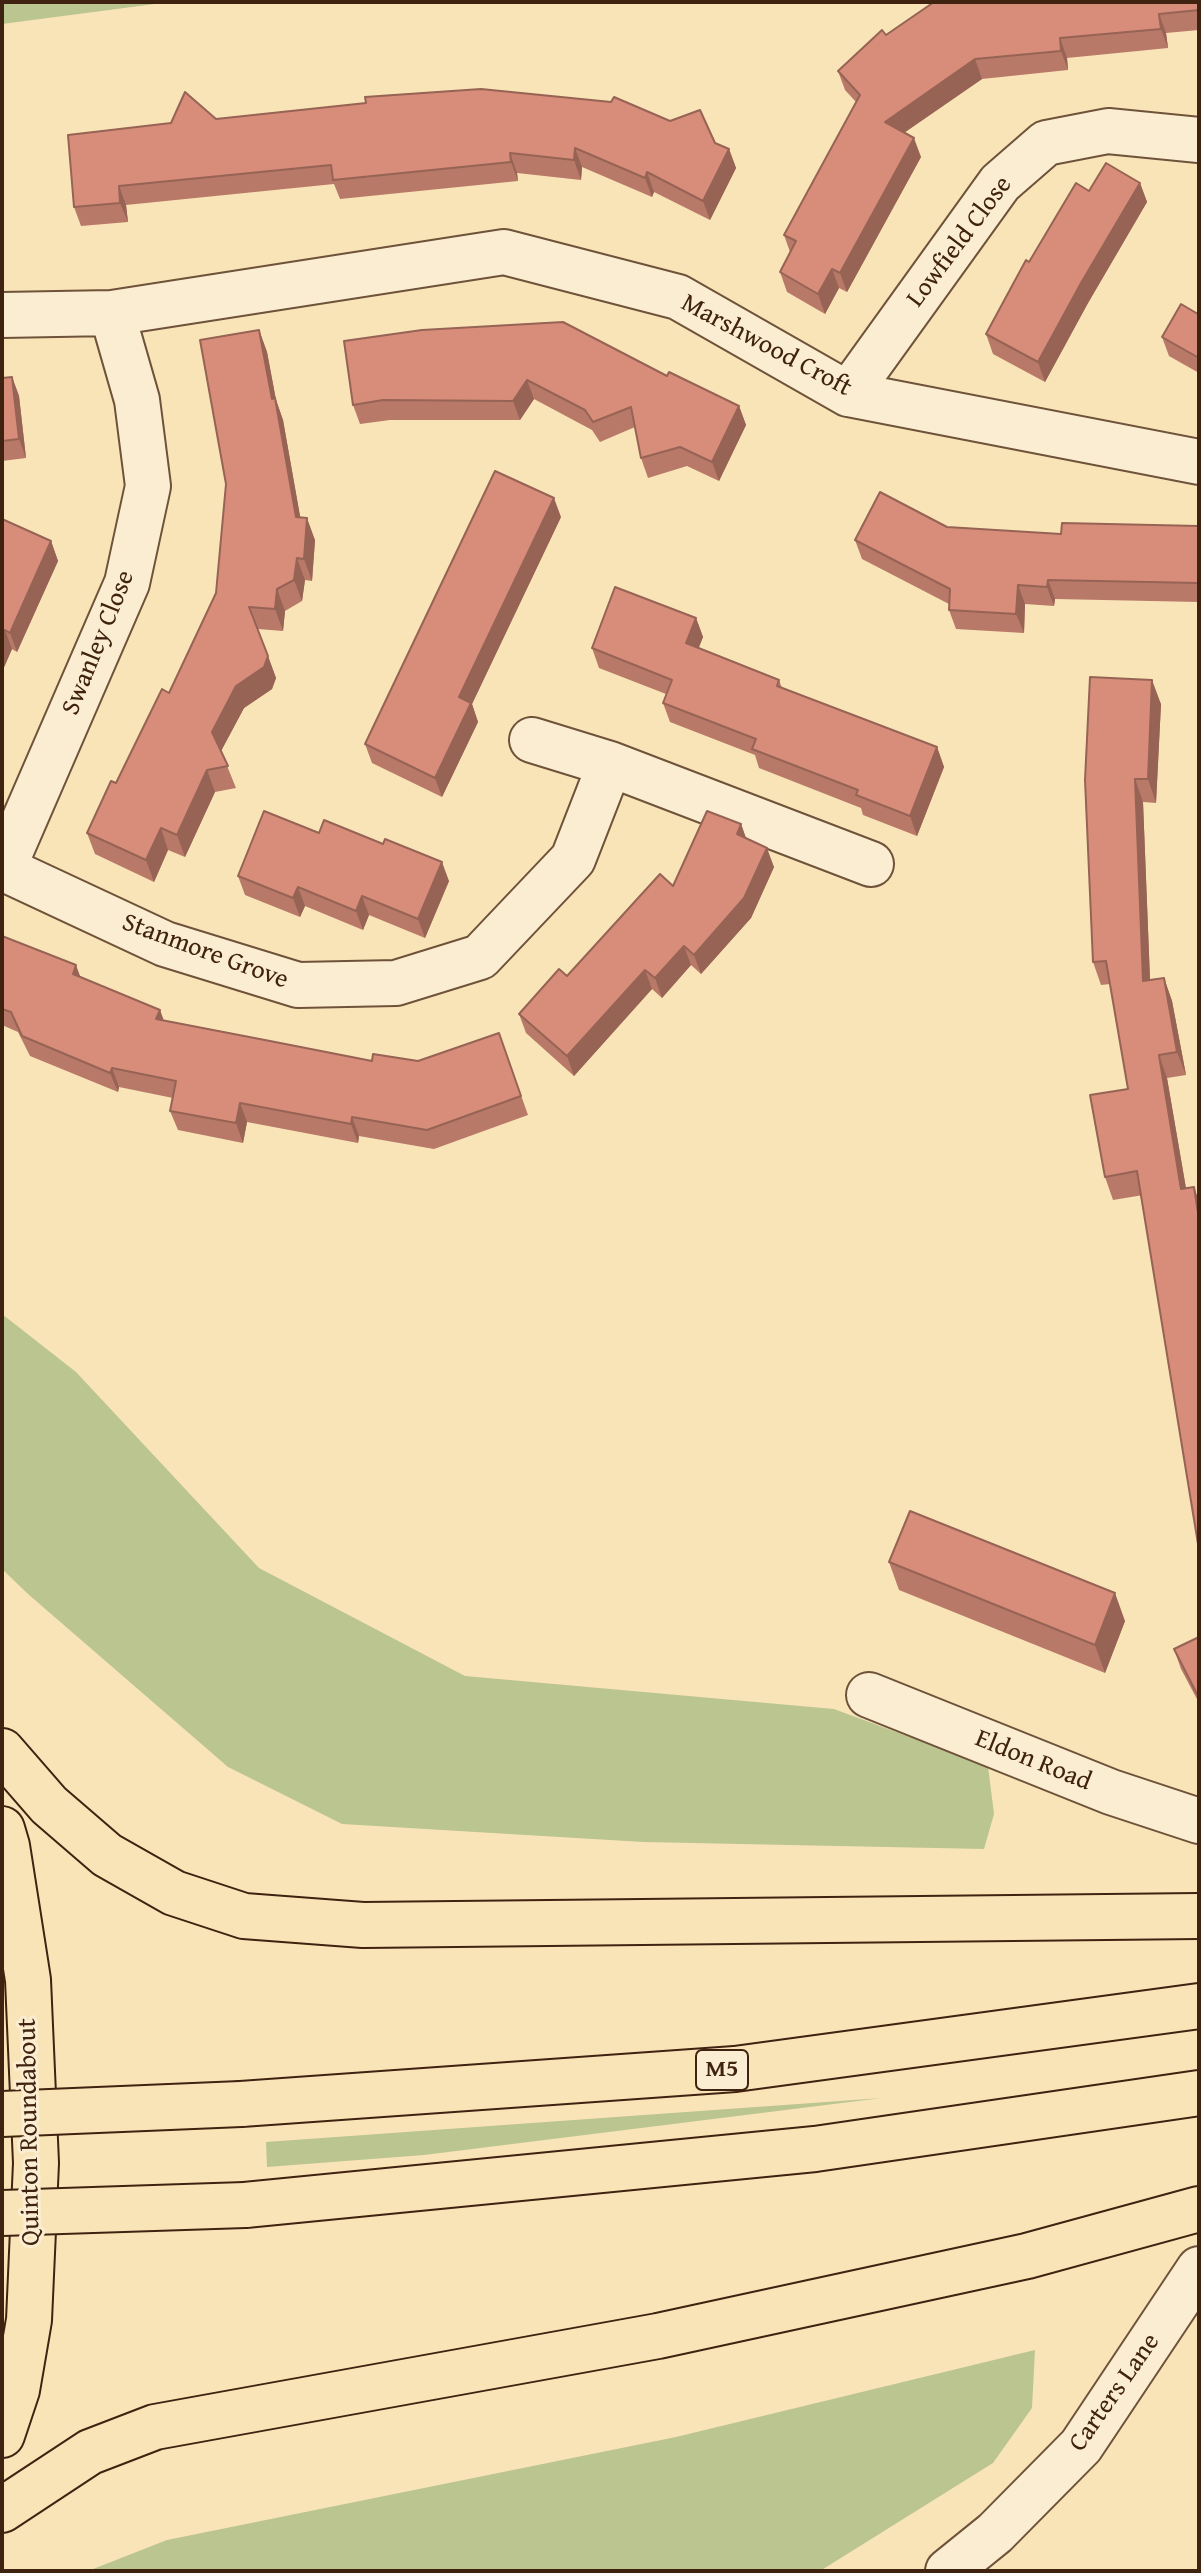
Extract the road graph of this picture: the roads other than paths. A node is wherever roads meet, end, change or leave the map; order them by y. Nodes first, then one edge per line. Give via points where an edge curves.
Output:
1 (1199, 140) edge
2 (112, 313) junction
3 (2, 315) edge
4 (848, 394) junction
5 (1199, 462) edge
6 (532, 740) dead end
7 (610, 764) junction
8 (871, 864) dead end
9 (2, 868) edge
10 (869, 1695) dead end
11 (2, 1751) edge
12 (1199, 1821) edge
13 (2, 1829) edge
14 (1199, 1916) edge
15 (1199, 2006) edge
16 (1199, 2093) edge
17 (2, 2114) edge
18 (1199, 2209) edge
19 (2, 2213) edge
20 (1198, 2271) edge
21 (2, 2435) edge
22 (2, 2510) edge
23 (948, 2571) edge

1 - 4 street, Lowfield Close via 1108,131 1046,143 1000,183
2 - 3 street, Marshwood Croft
2 - 4 street, Marshwood Croft via 504,252 678,297
2 - 9 street, Swanley Close via 137,400 148,486 127,583
4 - 5 street, Marshwood Croft
6 - 7 street
7 - 8 street
7 - 9 street, Stanmore Grove via 573,859 480,957 396,983 298,985 165,944
10 - 12 street, Eldon Road via 1111,1792
11 - 14 highway via 49,1805 107,1855 174,1893 244,1916 363,1925
13 - 21 highway, Quinton Roundabout via 28,1980 36,2163 29,2320 17,2390
15 - 17 highway, M5, bridge via 735,2069 241,2104
16 - 19 highway, bridge via 815,2149 245,2205
18 - 22 highway via 1027,2256 658,2336 155,2427 90,2452
20 - 23 street, Carters Lane via 1081,2446 995,2533

